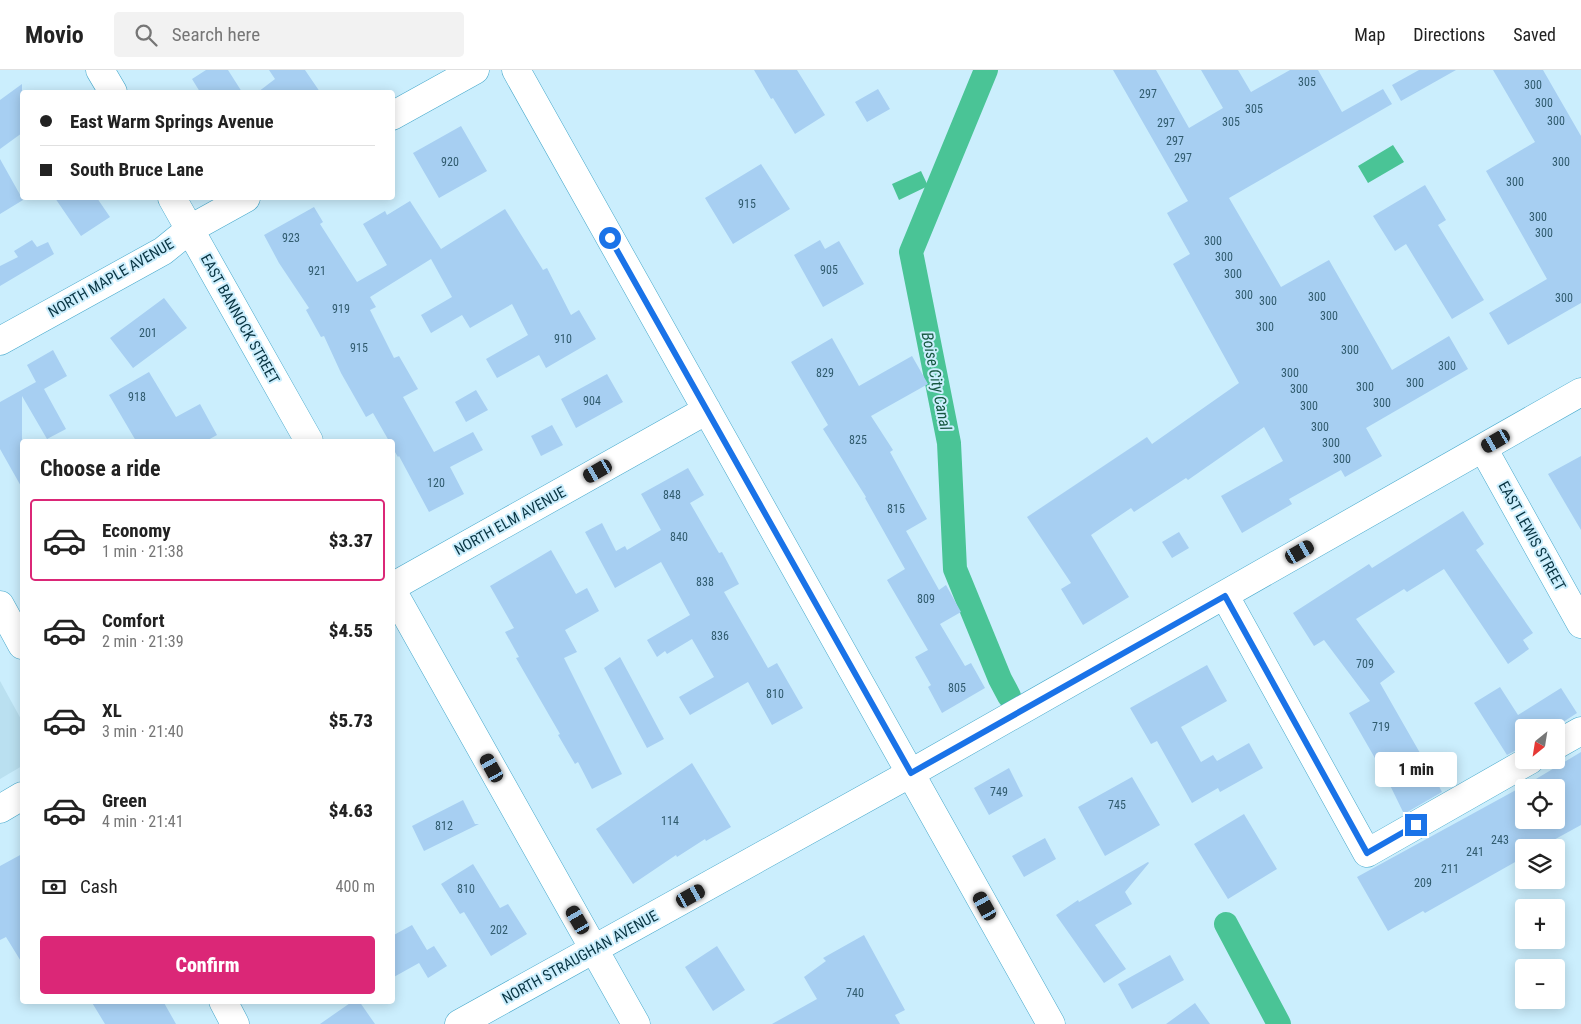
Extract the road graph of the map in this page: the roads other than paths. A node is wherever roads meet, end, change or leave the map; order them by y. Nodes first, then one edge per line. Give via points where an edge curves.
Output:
1 (100, 70) edge
2 (475, 70) edge
3 (516, 70) edge
4 (112, 90) edge
5 (395, 114) edge
6 (173, 200) edge
7 (242, 200) edge
8 (190, 229) junction
9 (0, 342) edge
10 (1581, 392) edge
11 (707, 410) junction
12 (308, 439) edge
13 (1483, 448) junction
14 (395, 587) edge
15 (395, 594) edge
16 (1225, 596) junction
17 (0, 605) edge
18 (1581, 624) edge
19 (20, 641) edge
20 (1581, 731) edge
21 (1565, 740) edge
22 (1515, 769) edge
23 (911, 773) junction
24 (20, 797) edge
25 (0, 809) edge
26 (594, 949) junction
27 (225, 1004) edge
28 (236, 1024) edge
29 (459, 1024) edge
30 (636, 1024) edge
31 (1051, 1024) edge

1 - 4 street
2 - 5 street
3 - 11 street
6 - 8 street, EAST BANNOCK STREET
7 - 8 street, NORTH MAPLE AVENUE
8 - 9 street, NORTH MAPLE AVENUE via 163,251
8 - 12 street, EAST BANNOCK STREET
10 - 13 street, NORTH STRAUGHAN AVENUE
11 - 14 street, NORTH ELM AVENUE
11 - 23 street
13 - 16 street, NORTH STRAUGHAN AVENUE
13 - 18 street, EAST LEWIS STREET
15 - 26 street
16 - 22 street via 1367,853
16 - 23 street, NORTH STRAUGHAN AVENUE
17 - 19 street
20 - 21 street
23 - 26 street, NORTH STRAUGHAN AVENUE
23 - 31 street
24 - 25 street
26 - 29 street, NORTH STRAUGHAN AVENUE
26 - 30 street
27 - 28 street

